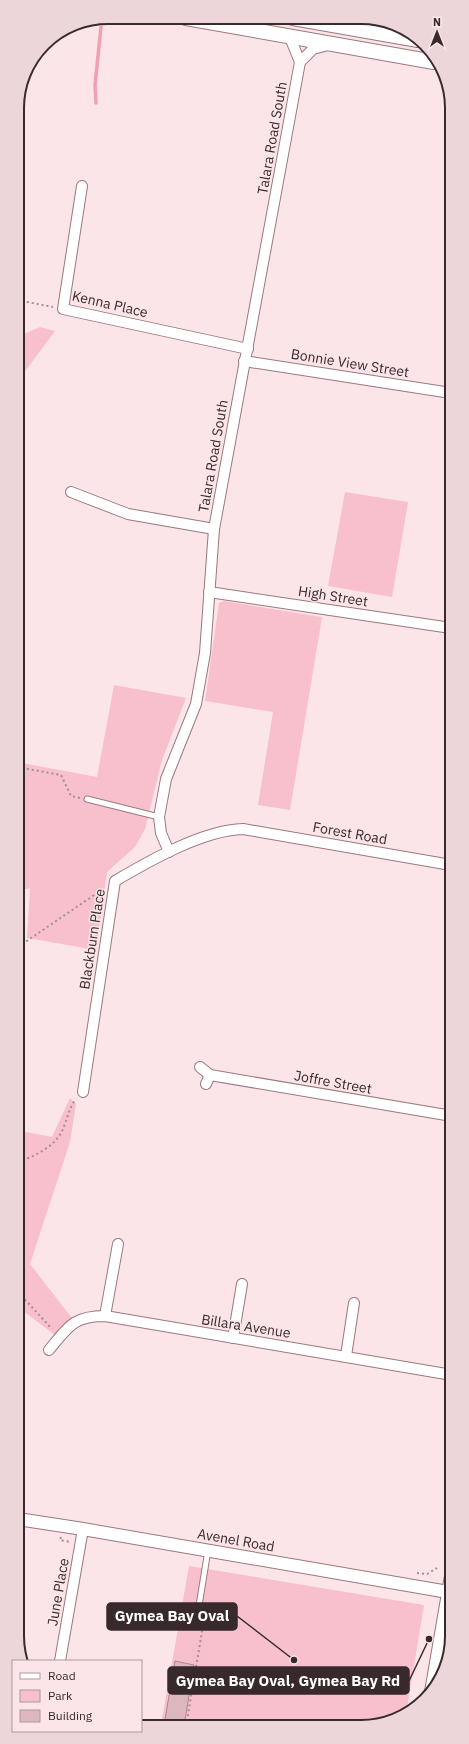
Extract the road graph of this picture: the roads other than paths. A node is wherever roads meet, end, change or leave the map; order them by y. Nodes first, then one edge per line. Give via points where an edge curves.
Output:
1 (222, 24) edge
2 (306, 24) edge
3 (330, 24) edge
4 (289, 35) junction
5 (408, 38) edge
6 (333, 43) junction
7 (404, 58) junction
8 (300, 62) junction
9 (431, 62) edge
10 (82, 186) dead end
11 (248, 349) junction
12 (244, 361) junction
13 (445, 392) edge
14 (71, 492) dead end
15 (214, 529) junction
16 (209, 592) junction
17 (445, 627) edge
18 (87, 799) road end
19 (159, 817) junction
20 (243, 830) joint
21 (169, 852) junction
22 (445, 864) edge
23 (200, 1067) dead end
24 (83, 1092) road end
25 (445, 1115) edge
26 (118, 1244) dead end
27 (242, 1284) dead end
28 (354, 1303) dead end
29 (105, 1316) junction
30 (233, 1338) junction
31 (50, 1350) dead end
32 (346, 1356) junction
33 (445, 1374) edge
34 (24, 1520) edge
35 (83, 1529) junction
36 (208, 1550) junction
37 (445, 1591) edge
38 (445, 1610) edge
39 (197, 1618) road end
40 (60, 1660) edge
41 (433, 1678) edge

1 - 4 main road
2 - 7 main road via 311,31 356,40
3 - 5 main road
4 - 6 main road
4 - 8 street
6 - 7 main road
6 - 8 street via 313,49
7 - 9 main road
8 - 11 street, Talara Road South
10 - 11 street, Kenna Place via 63,309
11 - 12 street, Talara Road South
12 - 13 street, Bonnie View Street
12 - 15 street, Talara Road South
14 - 15 street via 128,514
15 - 16 street, Talara Road South
16 - 17 street, High Street
16 - 19 street, Talara Road South via 205,653 196,704 166,779
18 - 19 lane
19 - 21 street, Talara Road South via 161,833
20 - 21 street, Blackburn Place via 215,834
20 - 22 street, Forest Road
21 - 24 street, Blackburn Place via 115,881
23 - 25 street, Joffre Street via 208,1079
26 - 29 street
27 - 30 street
28 - 32 street
29 - 30 street, Billara Avenue
29 - 31 street, Billara Avenue via 80,1319 68,1326
30 - 32 street, Billara Avenue
32 - 33 street, Billara Avenue
34 - 35 street, Avenel Road
35 - 36 street, Avenel Road
35 - 40 street, June Place
36 - 37 street, Avenel Road
36 - 39 lane
38 - 41 street

